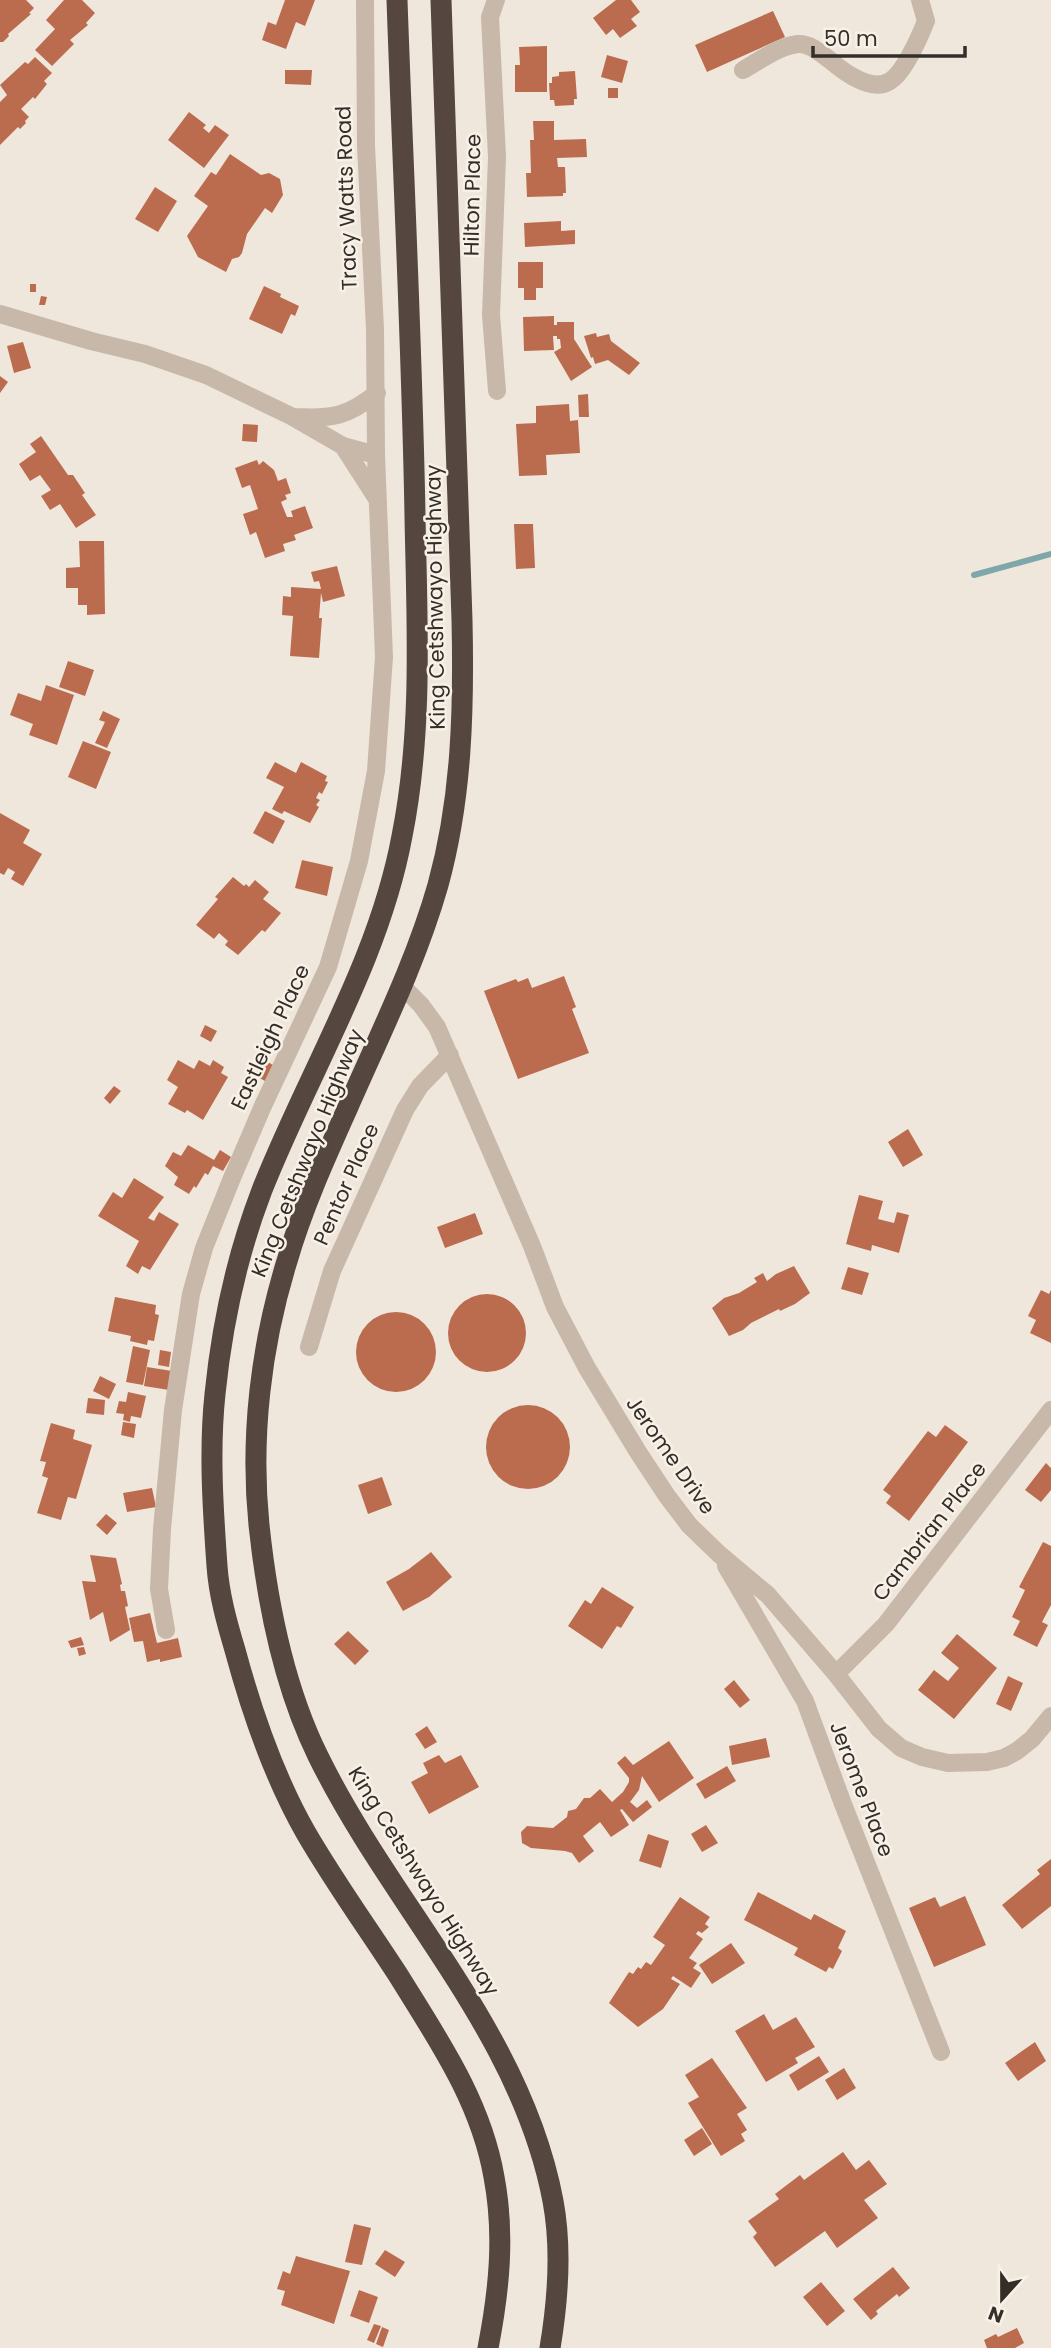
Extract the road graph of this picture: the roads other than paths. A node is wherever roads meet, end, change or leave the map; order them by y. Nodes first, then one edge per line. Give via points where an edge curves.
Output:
1 (365, 0) edge
2 (397, 0) edge
3 (441, 0) edge
4 (496, 0) edge
5 (920, 0) edge
6 (743, 70) dead end
7 (0, 314) edge
8 (497, 391) dead end
9 (377, 393) junction
10 (291, 416) junction
11 (343, 446) junction
12 (376, 455) junction
13 (377, 499) junction
14 (402, 986) junction
15 (450, 1055) junction
16 (309, 1346) dead end
17 (1051, 1410) edge
18 (719, 1554) junction
19 (166, 1630) dead end
20 (836, 1674) junction
21 (1051, 1716) edge
22 (941, 2052) dead end
23 (488, 2348) edge
24 (551, 2348) edge

1 - 9 street, Tracy Watts Road
2 - 23 highway, King Cetshwayo Highway via 412,343 417,642 411,783 402,840 373,939 263,1189 241,1253 214,1396 215,1530 226,1618 251,1707 276,1768 305,1831 456,2068 476,2112 495,2179 500,2225 500,2280
3 - 14 highway, King Cetshwayo Highway via 464,685 462,744 438,884
4 - 8 street, Hilton Place via 491,17 497,157 491,315
5 - 6 street via 926,20 920,36 896,75 883,84 848,74 804,45 784,48
7 - 10 street via 206,375
9 - 10 street via 347,414
9 - 12 street, Tracy Watts Road
10 - 11 street
11 - 12 street
11 - 13 street
12 - 13 street, Eastleigh Place
13 - 19 street, Eastleigh Place via 384,657 376,771 359,861 328,967 232,1178 191,1294 173,1410 162,1528 159,1589
14 - 15 street, Jerome Drive via 437,1027
14 - 24 highway, King Cetshwayo Highway via 331,1145 279,1288 257,1418 259,1520 288,1678 316,1753 373,1854 465,1991 504,2059 532,2126 554,2205 558,2253
15 - 16 street, Pentor Place via 419,1086 405,1110 332,1271
15 - 18 street, Jerome Drive via 555,1307 587,1368 667,1496
17 - 20 street, Cambrian Place via 886,1624
18 - 20 street, Jerome Drive via 768,1595
18 - 22 street, Jerome Place via 805,1701
20 - 21 street, Jerome Drive via 879,1729 901,1748 948,1763 1004,1758 1032,1739

